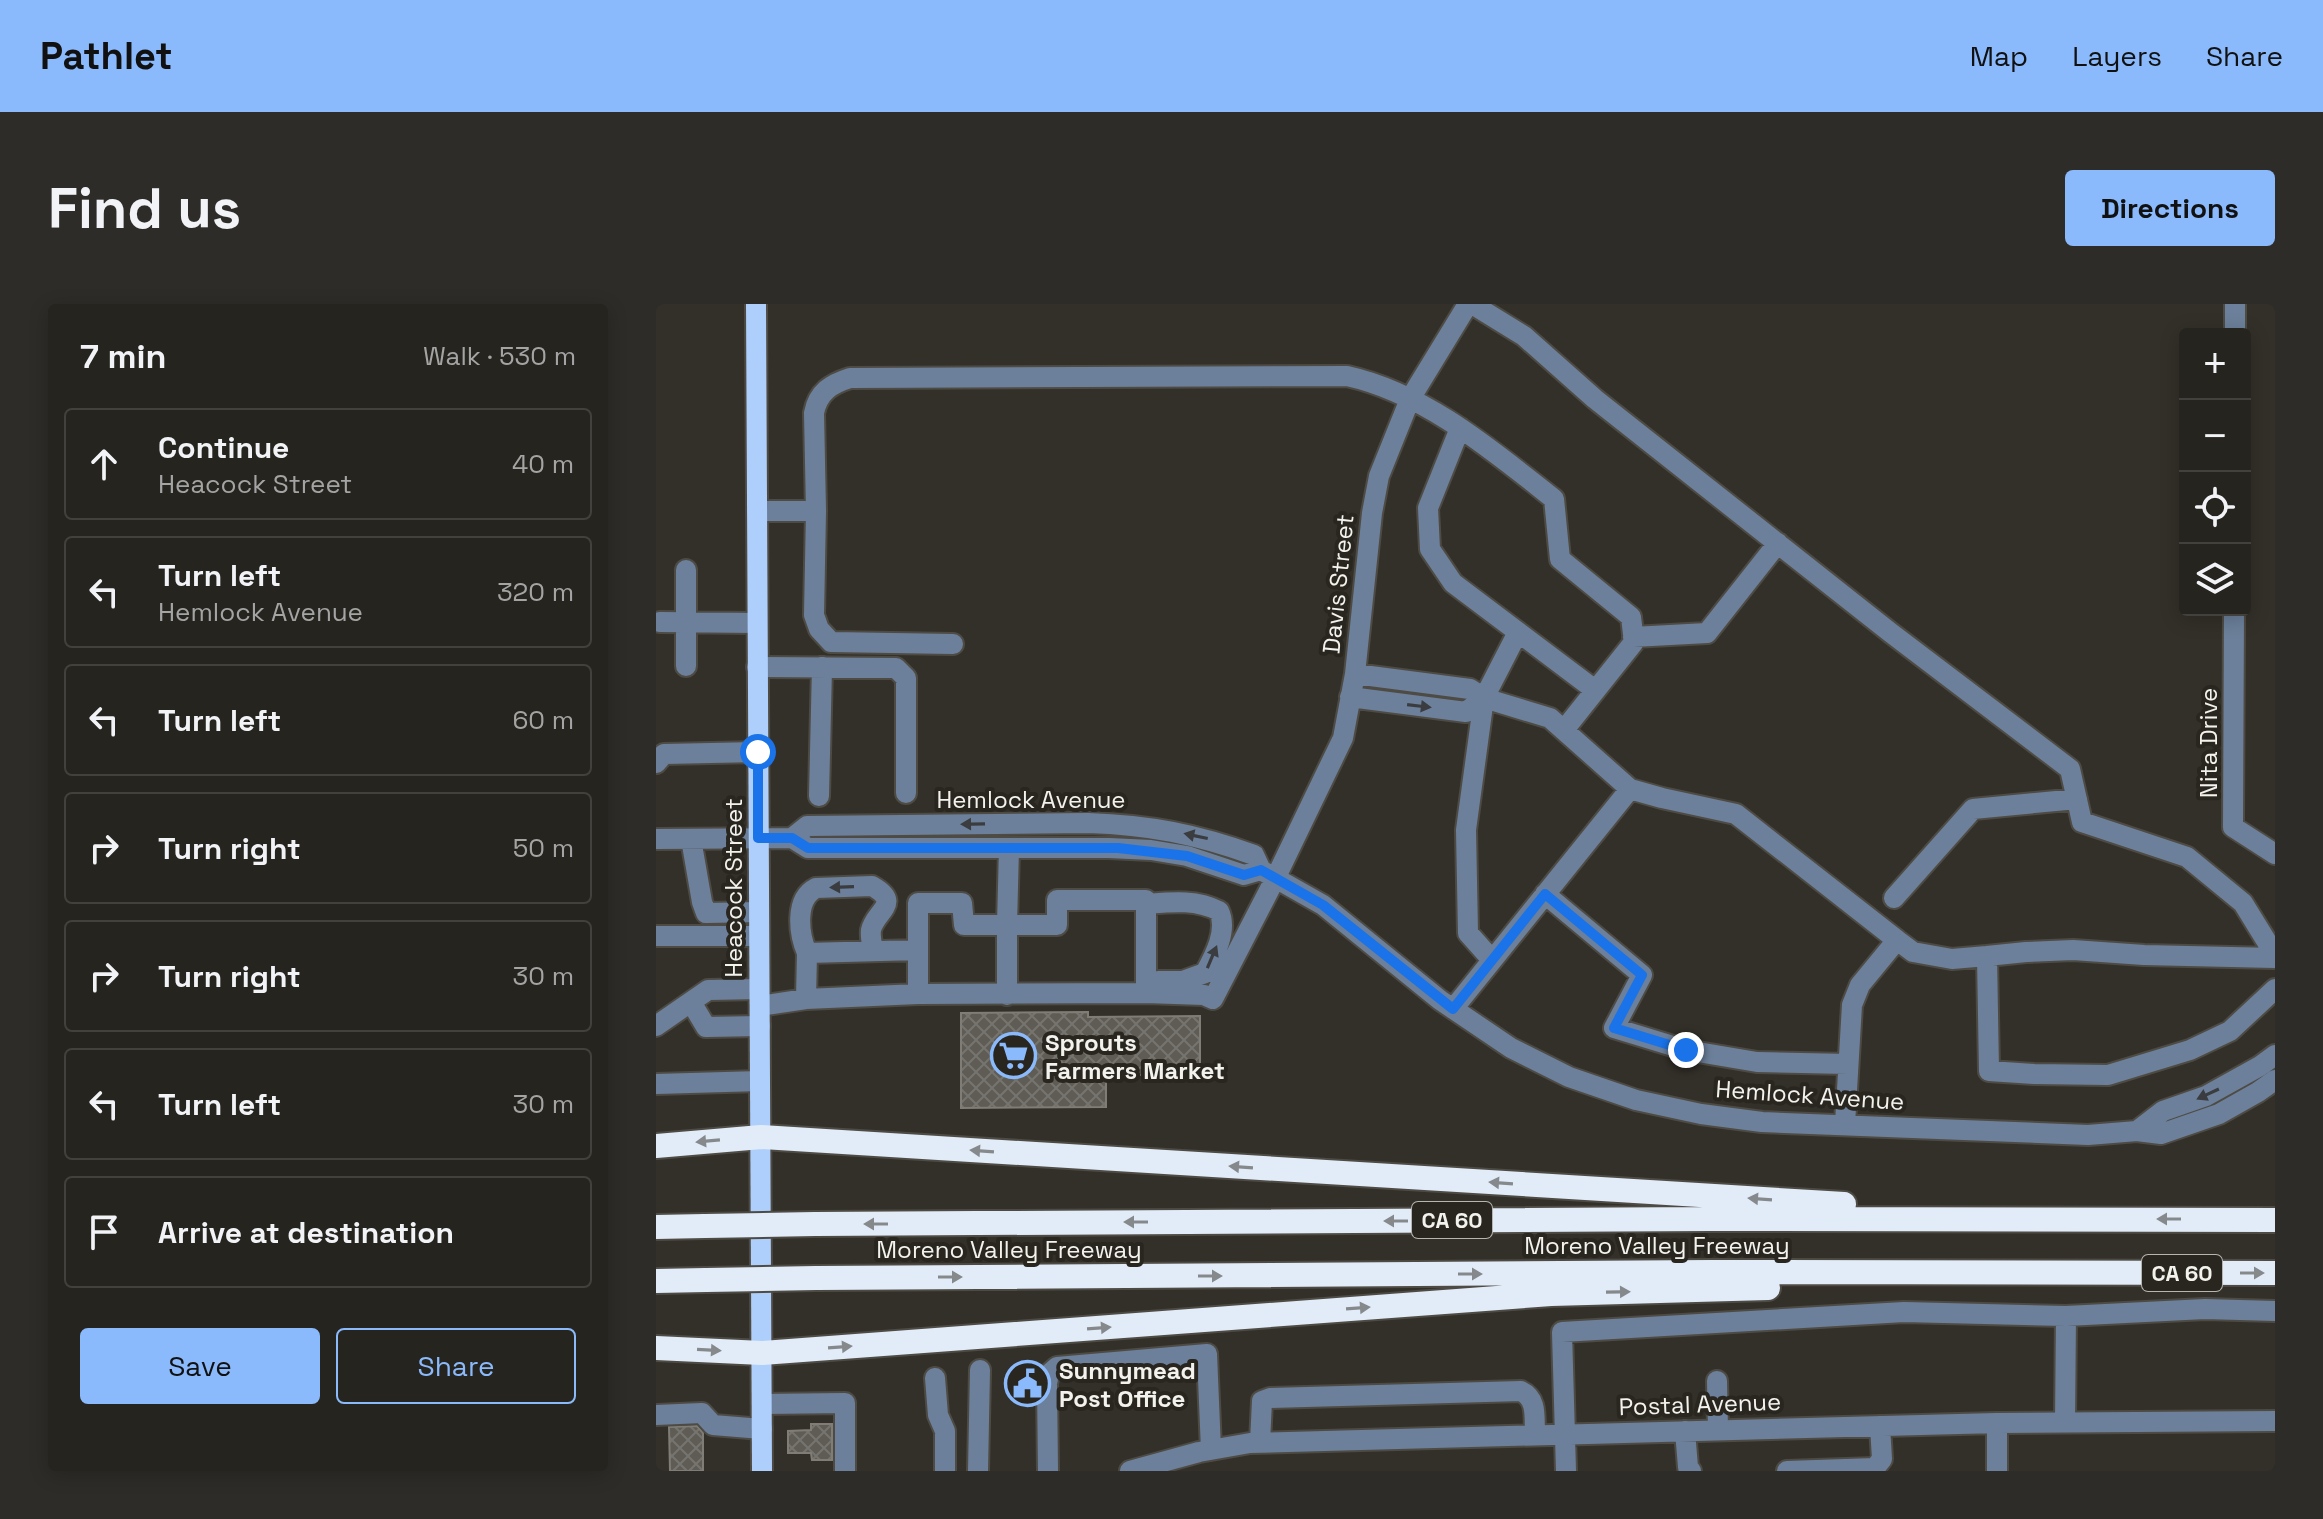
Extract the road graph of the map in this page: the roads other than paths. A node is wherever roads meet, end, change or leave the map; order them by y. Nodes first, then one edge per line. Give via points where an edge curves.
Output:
1 (756, 304) edge
2 (1470, 304) edge
3 (2235, 304) edge
4 (2235, 328) edge
5 (1410, 399) junction
6 (1460, 428) junction
7 (757, 511) junction
8 (816, 511) junction
9 (1778, 543) junction
10 (686, 570) dead end
11 (2234, 616) edge
12 (660, 622) dead end
13 (686, 622) junction
14 (757, 623) junction
15 (1518, 632) junction
16 (1633, 637) junction
17 (953, 644) dead end
18 (686, 666) dead end
19 (757, 667) junction
20 (822, 667) junction
21 (1355, 674) junction
22 (1595, 690) junction
23 (1350, 697) junction
24 (1484, 698) junction
25 (1564, 730) junction
26 (758, 752) junction
27 (656, 763) edge
28 (1630, 789) junction
29 (906, 793) dead end
30 (819, 796) dead end
31 (2077, 799) junction
32 (758, 838) junction
33 (792, 838) junction
34 (656, 839) edge
35 (691, 839) junction
36 (1009, 848) junction
37 (2275, 854) edge
38 (1269, 874) junction
39 (1545, 894) junction
40 (1894, 898) dead end
41 (1146, 904) junction
42 (759, 912) junction
43 (706, 913) junction
44 (1007, 925) junction
45 (656, 936) edge
46 (759, 936) junction
47 (708, 937) junction
48 (1897, 940) junction
49 (918, 950) junction
50 (873, 951) junction
51 (807, 953) junction
52 (1987, 956) junction
53 (2275, 956) edge
54 (1492, 960) junction
55 (1146, 988) junction
56 (2275, 989) edge
57 (918, 994) junction
58 (1007, 995) junction
59 (806, 999) junction
60 (691, 1002) junction
61 (759, 1007) junction
62 (1453, 1009) junction
63 (656, 1026) edge
64 (2275, 1055) edge
65 (1848, 1064) junction
66 (2275, 1080) edge
67 (760, 1081) junction
68 (656, 1084) edge
69 (1845, 1124) junction
70 (2137, 1131) junction
71 (761, 1137) junction
72 (656, 1146) edge
73 (2090, 1219) junction
74 (2275, 1220) edge
75 (656, 1227) edge
76 (2090, 1273) junction
77 (2275, 1273) edge
78 (656, 1281) edge
79 (2275, 1311) edge
80 (2066, 1316) junction
81 (656, 1348) edge
82 (762, 1353) junction
83 (980, 1370) dead end
84 (935, 1378) dead end
85 (1717, 1381) dead end
86 (762, 1404) junction
87 (656, 1415) edge
88 (2275, 1421) edge
89 (2065, 1422) junction
90 (1997, 1423) junction
91 (1880, 1426) junction
92 (762, 1429) junction
93 (1718, 1430) junction
94 (1685, 1431) junction
95 (1566, 1434) junction
96 (1535, 1435) junction
97 (1260, 1442) junction
98 (1211, 1450) junction
99 (762, 1471) edge
100 (845, 1471) edge
101 (945, 1471) edge
102 (978, 1471) edge
103 (1048, 1471) edge
104 (1130, 1471) edge
105 (1566, 1471) edge
106 (1691, 1471) edge
107 (1787, 1471) edge
108 (1997, 1471) edge

1 - 7 main road, Heacock Street
2 - 5 street, Davis Street
2 - 9 street via 1524,336
3 - 4 street
5 - 6 street
5 - 8 street via 1347,376 850,378 833,383 816,402
5 - 21 street, Davis Street via 1379,476
6 - 15 street via 1428,508 1430,549 1453,583
6 - 16 street via 1554,499 1560,559 1631,617
7 - 8 street
7 - 14 main road, Heacock Street
8 - 17 street via 814,615 831,642
9 - 16 street via 1707,633
9 - 31 street via 2070,769
10 - 13 street
11 - 37 street, Nita Drive via 2233,827
12 - 13 street
13 - 14 street
13 - 18 street
14 - 19 main road, Heacock Street
15 - 22 street
15 - 24 street
16 - 22 street
19 - 20 street
19 - 26 main road, Heacock Street
20 - 29 street via 896,668 906,678
20 - 30 street
21 - 23 street, Davis Street
21 - 24 street via 1470,689
22 - 25 street
23 -> 24 street via 1466,712
23 - 38 street, Davis Street via 1343,738
24 - 25 street via 1550,718
24 - 54 street via 1466,830 1468,933
25 - 28 street
26 - 27 street via 664,754
26 - 32 main road, Heacock Street
28 - 39 street
28 - 48 street via 1736,814
31 - 40 street via 1973,809
31 - 53 street via 2082,822 2187,857 2243,903
32 - 33 street, Hemlock Avenue
32 - 35 street, Hemlock Avenue
32 - 42 main road, Heacock Street
33 - 36 street, Hemlock Avenue via 808,848
38 -> 33 street, Hemlock Avenue via 1254,855 1209,839 1129,824 807,826
34 - 35 street, Hemlock Avenue
35 - 43 street
36 - 38 street, Hemlock Avenue via 1151,850 1244,875
36 - 44 street
38 - 55 street, Davis Street via 1213,999
38 - 62 street, Hemlock Avenue via 1323,905
39 - 54 street
39 - 65 street via 1642,975 1614,1028 1686,1050 1757,1062
41 - 44 street via 1057,900 1057,925
41 - 55 street
55 -> 41 street via 1205,973 1224,921 1207,905
42 - 43 street
42 - 46 main road, Heacock Street
43 - 47 street
44 - 49 street via 964,925 962,903 918,903
44 - 58 street
45 - 47 street
46 - 47 street
46 - 61 main road, Heacock Street
48 - 52 street via 1913,952 1952,959
48 - 65 street via 1860,985 1852,1005
49 - 50 street
49 - 57 street
50 - 51 street
50 -> 51 street via 871,931 887,905 872,886 808,892 801,940
51 - 59 street
52 - 53 street via 2073,950
52 - 56 street via 1989,1071 2108,1075 2190,1050 2230,1031
54 - 62 street
55 - 58 street
57 - 58 street
57 - 59 street
59 - 61 street
60 - 61 street via 708,990
60 - 61 street via 706,1027
60 - 63 street
61 - 67 main road, Heacock Street
62 - 69 street, Hemlock Avenue via 1511,1048 1569,1077 1636,1100 1747,1120
64 -> 70 street, Hemlock Avenue via 2206,1096 2163,1111
65 - 69 street
66 - 70 street, Hemlock Avenue via 2219,1114 2161,1134
67 - 68 street
67 - 71 main road, Heacock Street
69 - 70 street, Hemlock Avenue via 2088,1135
71 -> 72 highway
73 -> 71 highway
71 - 82 main road, Heacock Street
74 -> 73 highway, Moreno Valley Freeway / CA 60
73 -> 75 highway, Moreno Valley Freeway / CA 60, bridge
76 -> 77 highway, Moreno Valley Freeway / CA 60
78 -> 76 highway, Moreno Valley Freeway / CA 60, bridge
82 -> 76 highway via 1551,1294
79 - 80 street
80 - 89 street
80 - 95 street via 1904,1312 1562,1332
81 -> 82 highway
82 - 86 main road, Heacock Street
83 - 102 street
84 - 101 street via 945,1431
85 - 93 street
86 - 92 main road, Heacock Street
86 - 100 street via 845,1403
87 - 92 street via 702,1413 713,1425
88 - 89 street, Postal Avenue
89 - 90 street, Postal Avenue
90 - 91 street, Postal Avenue
90 - 108 street
91 - 93 street, Postal Avenue
91 - 107 street via 1882,1459 1875,1468
92 - 99 main road, Heacock Street
93 - 94 street, Postal Avenue
94 - 95 street, Postal Avenue
94 - 106 street
95 - 96 street, Postal Avenue
95 - 105 street
96 - 97 street, Postal Avenue
96 - 97 street via 1530,1395 1474,1392 1270,1398 1262,1401
97 - 98 street, Postal Avenue
98 - 103 street via 1207,1354 1057,1367 1047,1383
98 - 104 street, Postal Avenue

